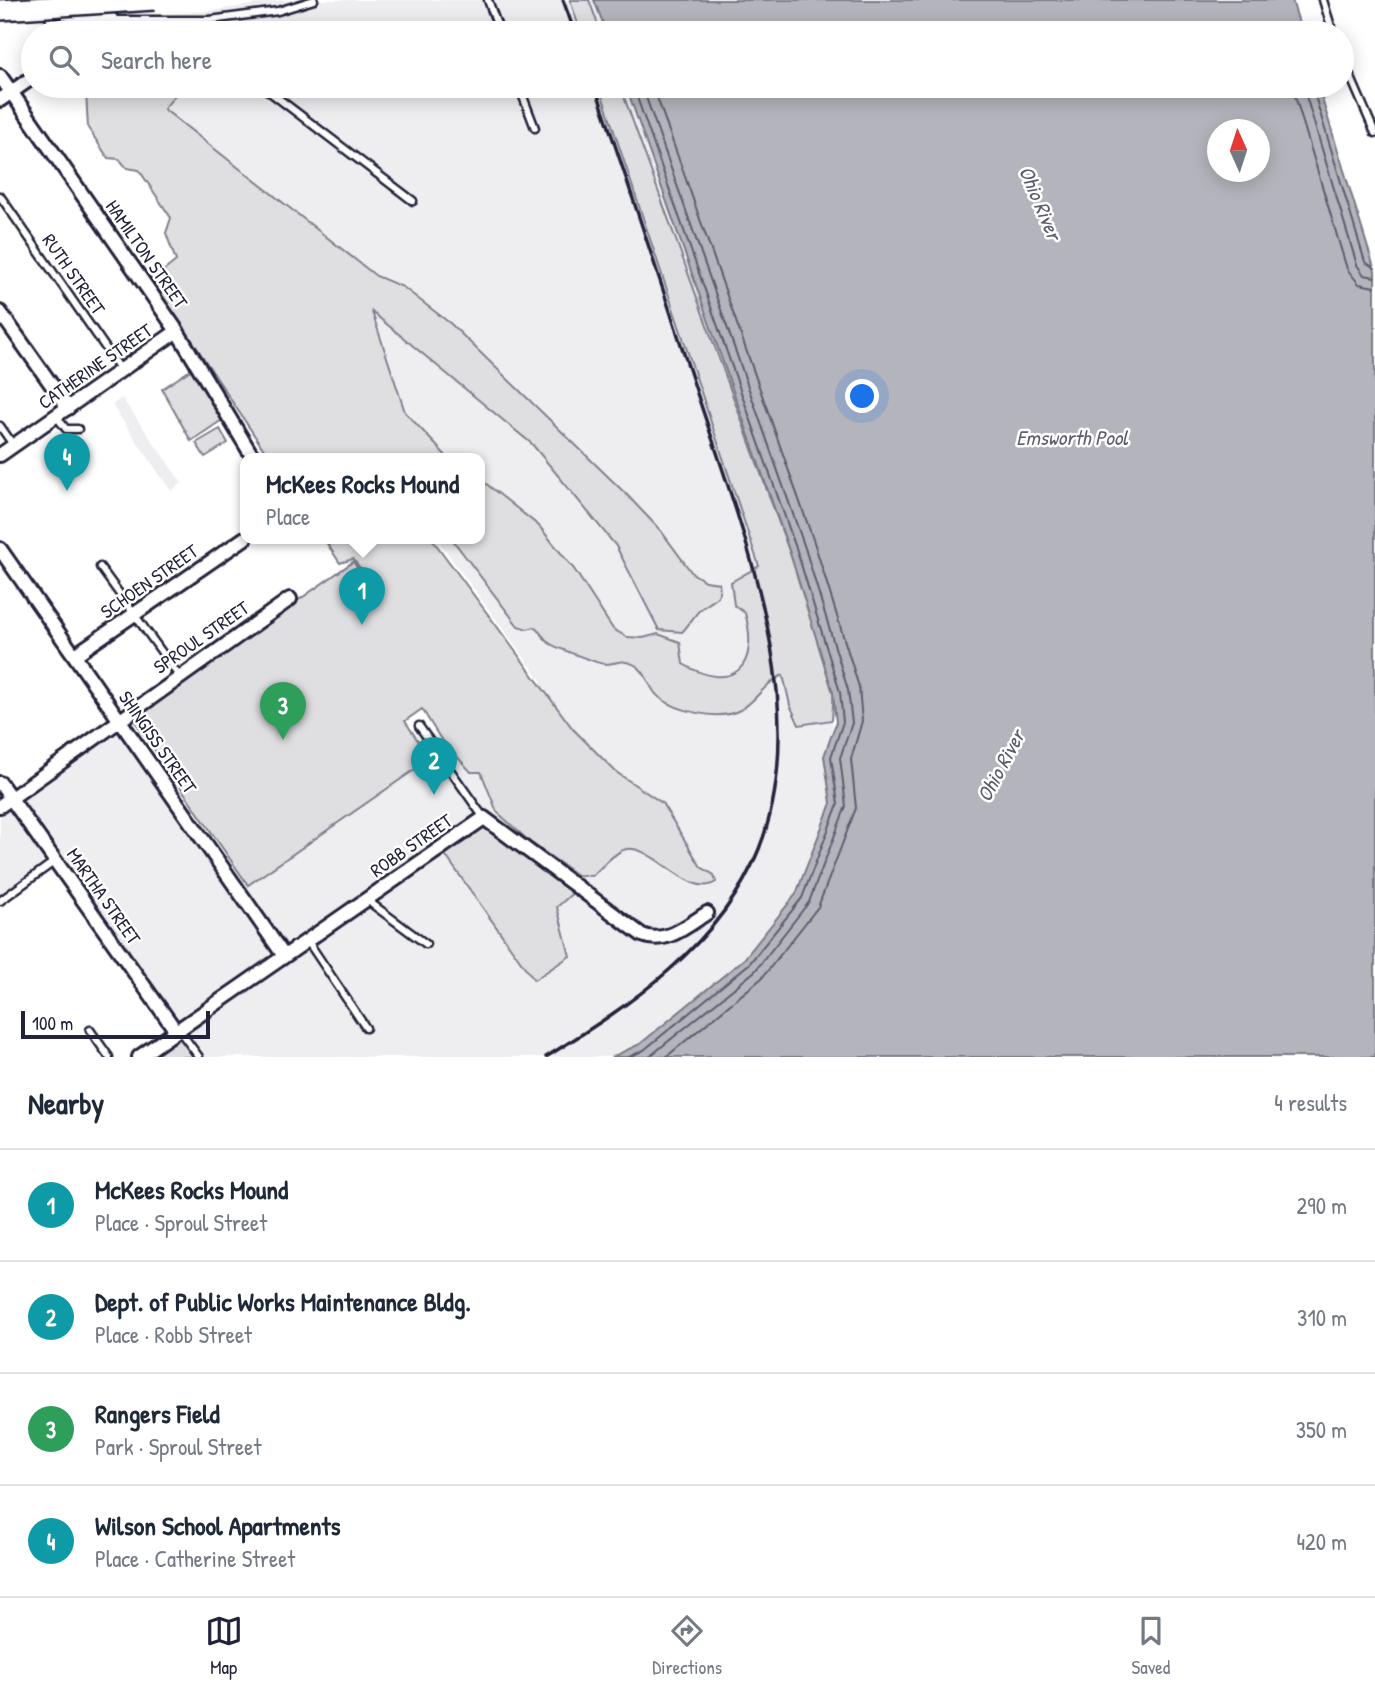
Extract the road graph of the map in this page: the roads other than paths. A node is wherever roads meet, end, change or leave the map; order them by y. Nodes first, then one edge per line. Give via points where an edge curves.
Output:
1 (155, 0) edge
2 (314, 0) edge
3 (488, 0) edge
4 (1323, 0) edge
5 (35, 1) edge
6 (0, 10) edge
7 (109, 20) joint
8 (176, 20) joint
9 (51, 21) edge
10 (496, 21) edge
11 (1329, 21) edge
12 (0, 76) edge
13 (21, 85) edge
14 (1354, 85) edge
15 (6, 96) edge
16 (278, 98) edge
17 (524, 98) edge
18 (535, 128) dead end
19 (1375, 133) edge
20 (0, 196) edge
21 (413, 201) dead end
22 (0, 312) edge
23 (177, 331) junction
24 (121, 370) junction
25 (68, 408) junction
26 (56, 416) junction
27 (0, 426) edge
28 (78, 429) dead end
29 (14, 446) junction
30 (250, 453) edge
31 (0, 455) edge
32 (240, 542) edge
33 (0, 550) edge
34 (100, 567) dead end
35 (290, 599) dead end
36 (135, 615) junction
37 (75, 655) junction
38 (179, 676) junction
39 (118, 719) junction
40 (419, 726) dead end
41 (0, 782) edge
42 (5, 802) edge
43 (484, 818) junction
44 (55, 861) junction
45 (369, 898) junction
46 (0, 901) edge
47 (707, 913) dead end
48 (307, 940) junction
49 (426, 944) dead end
50 (285, 956) junction
51 (366, 1028) dead end
52 (90, 1030) dead end
53 (177, 1030) junction
54 (108, 1057) edge
55 (139, 1057) edge
56 (199, 1057) edge

1 - 6 main road, bridge
2 - 8 lane via 278,11
3 - 10 lane
4 - 11 lane
5 - 7 street via 75,17
5 - 9 lane
7 - 8 lane
12 - 15 street, HAMILTON STREET
13 - 15 street
14 - 19 lane
15 - 23 street, HAMILTON STREET
16 - 21 lane
17 - 18 lane
20 - 24 lane, RUTH STREET
22 - 25 street
23 - 24 street, CATHERINE STREET
23 - 30 street, HAMILTON STREET
24 - 25 street, CATHERINE STREET
25 - 26 street, CATHERINE STREET
26 - 28 lane via 66,429
26 - 29 street, CATHERINE STREET
27 - 29 lane
29 - 31 street, CATHERINE STREET
32 - 36 street, SCHOEN STREET
33 - 37 street, SHINGISS STREET
34 - 36 lane
35 - 38 street, SPROUL STREET
36 - 37 street, SCHOEN STREET
36 - 38 lane
37 - 39 street, SHINGISS STREET
38 - 39 street, SPROUL STREET
39 - 42 street, SPROUL STREET
39 - 50 street, SHINGISS STREET
40 - 43 lane
41 - 42 street, MARTHA STREET
42 - 44 street, MARTHA STREET
43 - 45 street, ROBB STREET
43 - 47 street via 642,935 658,938 672,934
44 - 46 lane
44 - 53 street, MARTHA STREET
45 - 48 street, ROBB STREET
45 - 49 lane
48 - 50 street, ROBB STREET
48 - 51 lane
50 - 53 street, ROBB STREET
52 - 54 lane
53 - 55 street, ROBB STREET
53 - 56 lane

